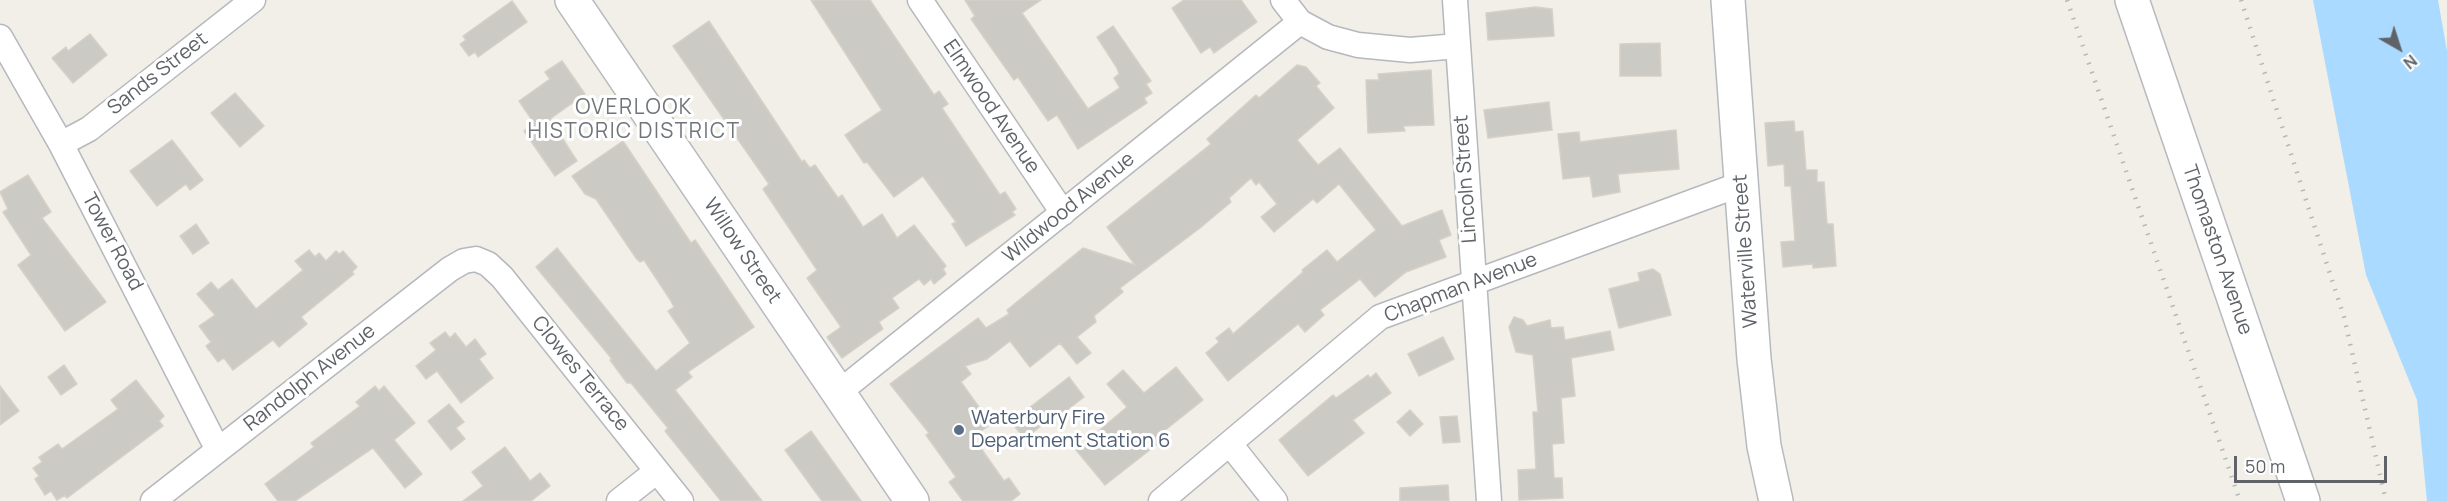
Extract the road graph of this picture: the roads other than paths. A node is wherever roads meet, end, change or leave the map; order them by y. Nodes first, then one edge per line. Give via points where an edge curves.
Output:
1 (254, 0) edge
2 (572, 0) edge
3 (920, 0) edge
4 (1283, 0) edge
5 (1455, 0) edge
6 (1728, 0) edge
7 (2132, 0) edge
8 (1300, 22) junction
9 (0, 37) edge
10 (1458, 46) junction
11 (61, 144) junction
12 (1741, 184) junction
13 (1063, 213) junction
14 (470, 259) joint
15 (1473, 282) junction
16 (838, 393) junction
17 (1230, 444) junction
18 (218, 450) junction
19 (657, 471) junction
20 (153, 501) edge
21 (619, 501) edge
22 (681, 501) edge
23 (912, 501) edge
24 (1161, 501) edge
25 (1275, 501) edge
26 (1489, 501) edge
27 (1776, 501) edge
28 (2302, 501) edge

1 - 11 street, Sands Street via 88,129
2 - 16 street, Willow Street
3 - 13 street, Elmwood Avenue
4 - 8 street
5 - 10 street, Lincoln Street
6 - 12 street, Waterville Street
7 - 28 street, Thomaston Avenue
8 - 10 street via 1328,37 1358,45 1410,50
8 - 13 street, Wildwood Avenue
9 - 11 street, Tower Road
10 - 15 street, Lincoln Street
11 - 18 street, Tower Road
12 - 15 street, Chapman Avenue
12 - 27 street, Waterville Street via 1758,407
13 - 16 street, Wildwood Avenue
14 - 18 street, Randolph Avenue via 450,269
14 - 19 street, Clowes Terrace via 495,269
15 - 17 street, Chapman Avenue via 1380,317
15 - 26 street, Lincoln Street
16 - 23 street, Willow Street
17 - 24 street, Chapman Avenue
17 - 25 street
18 - 20 street, Randolph Avenue
19 - 21 street
19 - 22 street, Clowes Terrace

